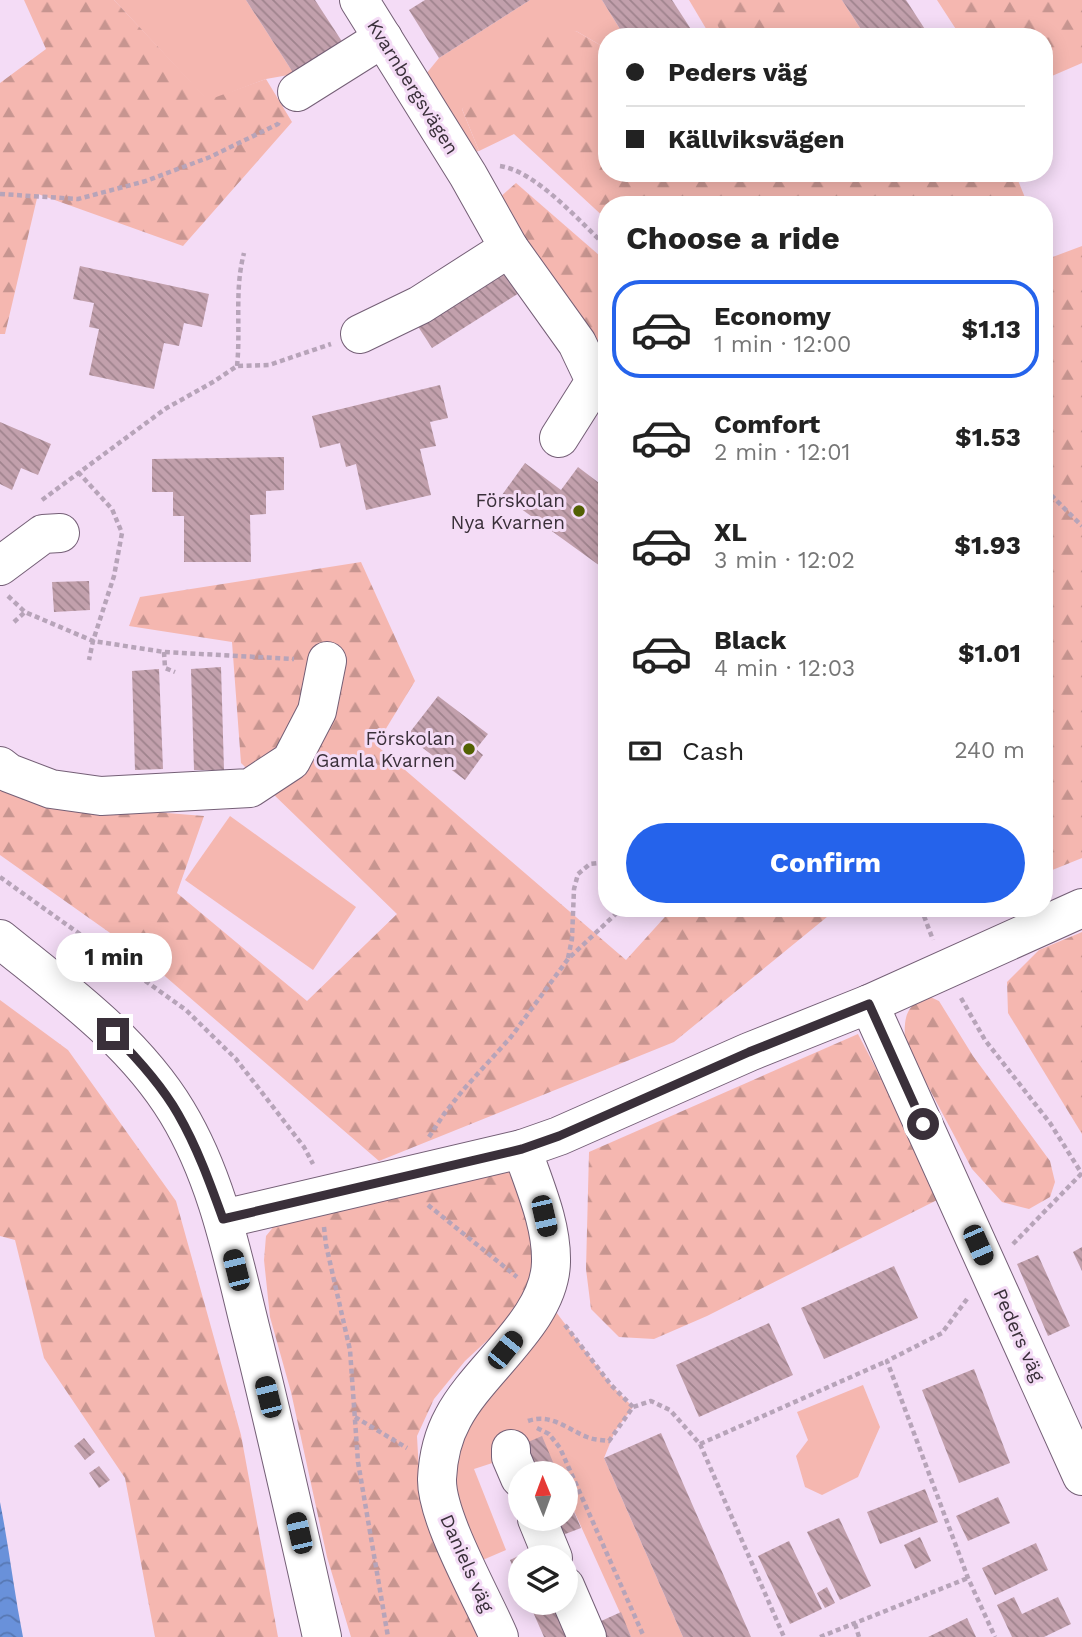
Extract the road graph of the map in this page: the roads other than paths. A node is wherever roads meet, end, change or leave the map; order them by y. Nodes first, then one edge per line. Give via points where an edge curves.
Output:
1 (359, 0) edge
2 (383, 38) junction
3 (297, 92) road end
4 (509, 248) junction
5 (360, 334) road end
6 (559, 438) dead end
7 (60, 533) dead end
8 (0, 566) edge
9 (327, 662) road end
10 (0, 766) edge
11 (1082, 908) edge
12 (0, 939) edge
13 (869, 1004) junction
14 (522, 1149) junction
15 (223, 1219) junction
16 (1082, 1476) edge
17 (578, 1615) edge
18 (322, 1637) edge
19 (499, 1637) edge
20 (587, 1637) edge

1 - 2 street, Kvarnbergsvägen
2 - 3 street
2 - 4 street, Kvarnbergsvägen
4 - 5 street via 420,304
4 - 6 street, Kvarnbergsvägen via 577,343 595,381
7 - 8 street via 43,534
9 - 10 street via 317,711 291,761 250,788 101,796 51,789
11 - 13 street
12 - 15 street via 139,1060 177,1112
13 - 14 street
13 - 16 street, Peders väg
14 - 15 street
14 - 19 street, Daniels väg via 551,1244 547,1288 535,1312 454,1416 443,1439 437,1479 451,1534
15 - 18 street
17 - 20 street

